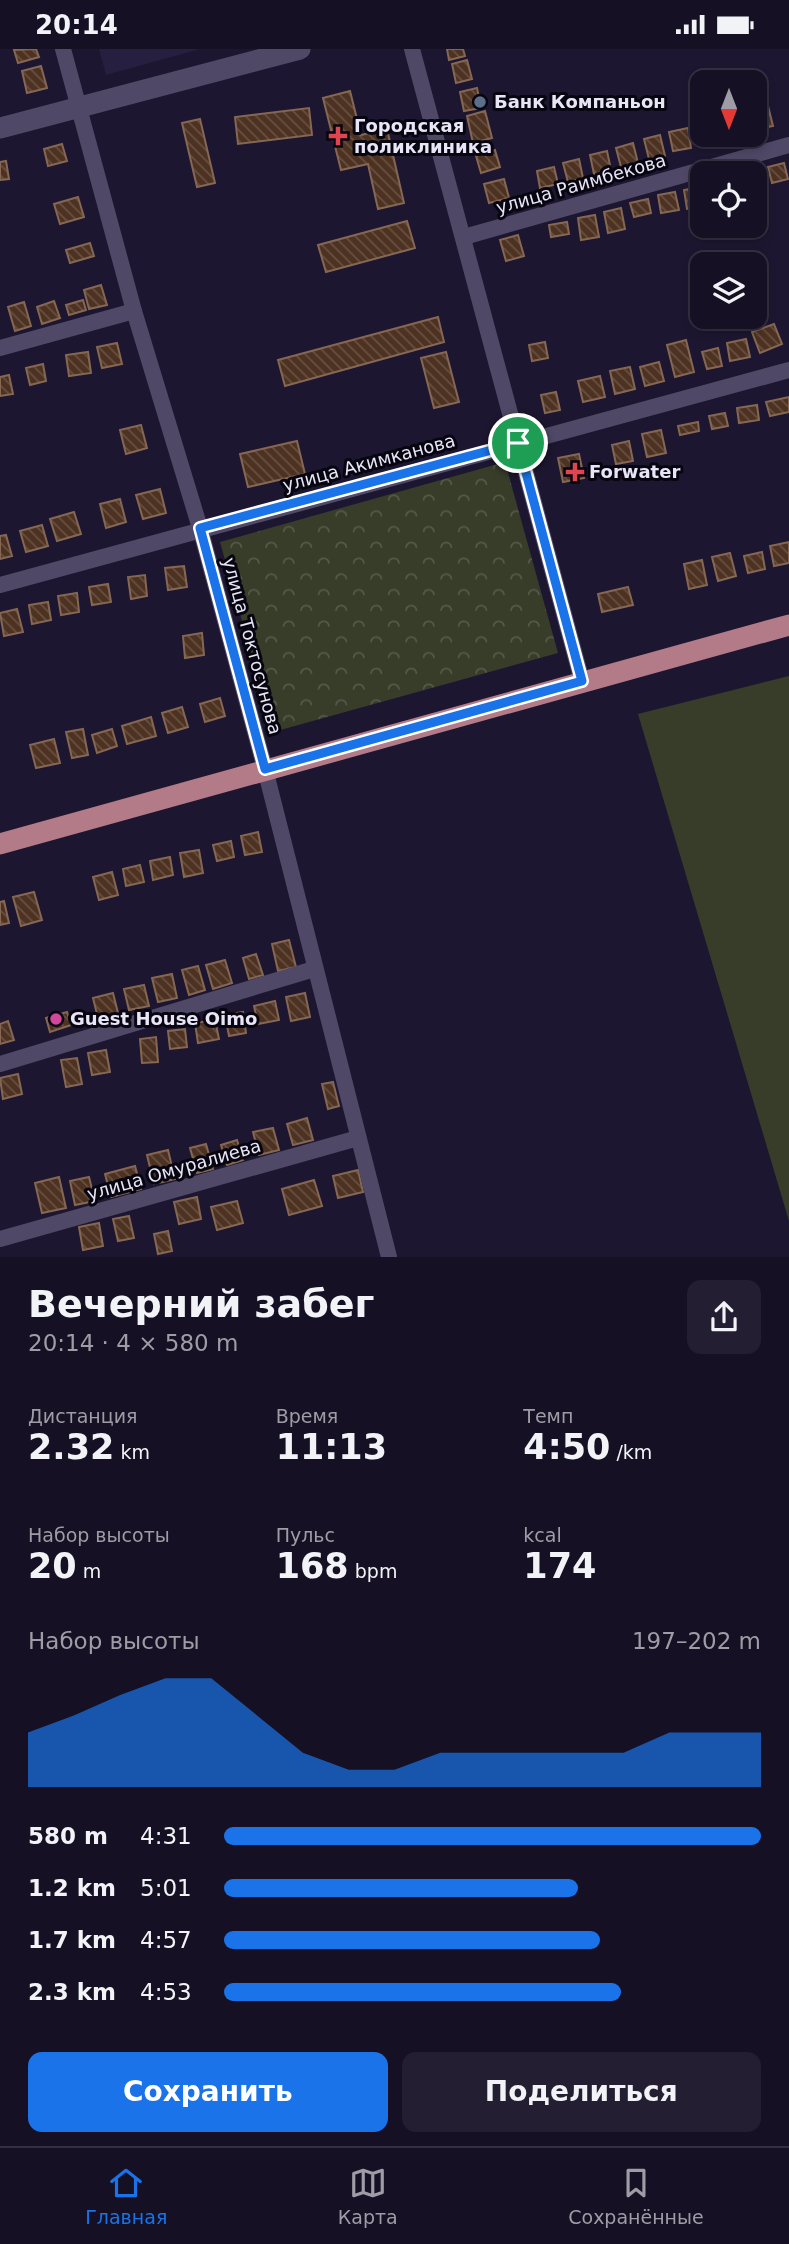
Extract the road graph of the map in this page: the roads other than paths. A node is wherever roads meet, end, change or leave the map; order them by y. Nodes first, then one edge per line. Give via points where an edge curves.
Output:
1 (63, 49) edge
2 (300, 49) edge
3 (412, 49) edge
4 (78, 106) junction
5 (0, 128) edge
6 (789, 145) edge
7 (464, 237) junction
8 (134, 311) junction
9 (0, 348) edge
10 (789, 370) edge
11 (518, 443) junction
12 (200, 528) junction
13 (0, 585) edge
14 (789, 625) edge
15 (582, 681) junction
16 (265, 769) junction
17 (0, 845) edge
18 (314, 969) junction
19 (0, 1064) edge
20 (358, 1138) junction
21 (0, 1239) edge
22 (389, 1257) edge

1 - 4 street, улица Токтосунова
2 - 4 street
3 - 7 street
4 - 5 street
4 - 8 street, улица Токтосунова
6 - 7 street, улица Раимбекова
7 - 11 street
8 - 9 street
8 - 12 street, улица Токтосунова
10 - 11 street, улица Акимканова
11 - 12 street, улица Акимканова
11 - 15 street
12 - 13 street, улица Акимканова
12 - 16 street, улица Токтосунова
14 - 15 main road
15 - 16 main road
16 - 17 main road
16 - 18 street, улица Токтосунова
18 - 19 street
18 - 20 street, улица Токтосунова
20 - 21 street, улица Омуралиева
20 - 22 street, улица Токтосунова

